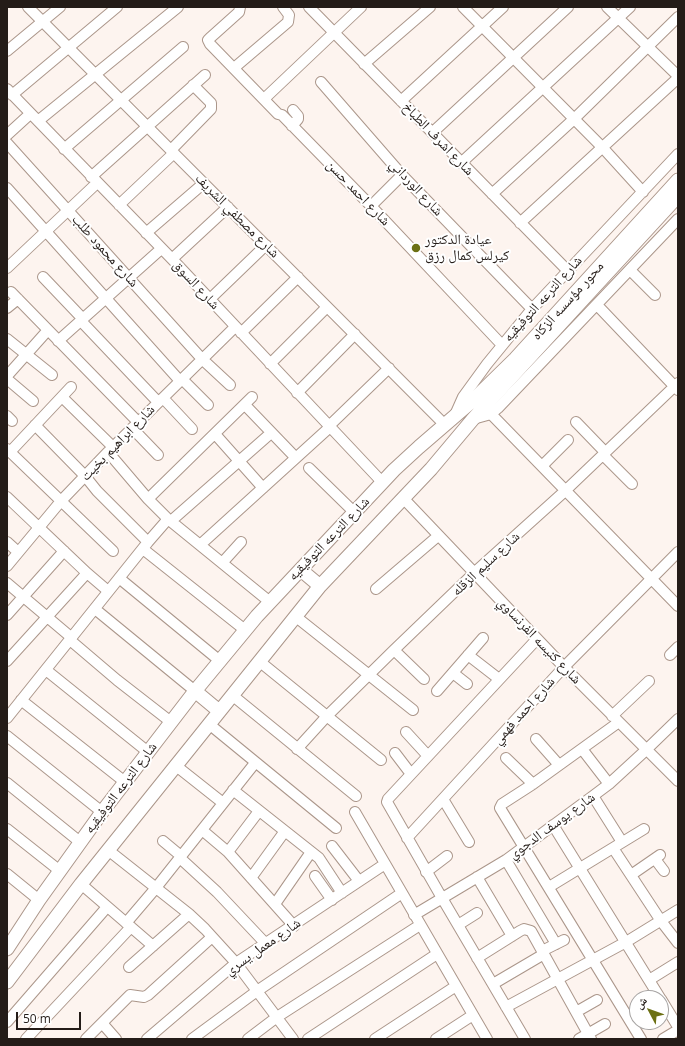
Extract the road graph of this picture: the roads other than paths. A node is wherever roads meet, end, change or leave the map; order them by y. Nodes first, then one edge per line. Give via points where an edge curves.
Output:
1 (28, 7) edge
2 (60, 7) edge
3 (117, 7) edge
4 (178, 7) edge
5 (240, 7) edge
6 (309, 7) edge
7 (362, 7) edge
8 (430, 7) edge
9 (463, 7) edge
10 (503, 7) edge
11 (568, 7) edge
12 (607, 7) edge
13 (630, 7) edge
14 (287, 8) edge
15 (678, 17) edge
16 (618, 18) junction
17 (42, 22) junction
18 (482, 26) junction
19 (334, 33) junction
20 (647, 46) junction
21 (68, 47) junction
22 (183, 47) dead end
23 (7, 51) edge
24 (514, 58) junction
25 (364, 64) junction
26 (234, 68) junction
27 (95, 74) junction
28 (205, 75) dead end
29 (678, 77) edge
30 (321, 82) dead end
31 (194, 85) junction
32 (543, 88) junction
33 (10, 92) edge
34 (264, 99) junction
35 (121, 100) junction
36 (401, 101) junction
37 (293, 110) dead end
38 (34, 118) junction
39 (574, 119) junction
40 (147, 126) junction
41 (292, 126) junction
42 (432, 132) junction
43 (7, 135) edge
44 (7, 143) edge
45 (603, 148) junction
46 (64, 149) junction
47 (172, 152) junction
48 (678, 154) edge
49 (461, 163) junction
50 (402, 175) junction
51 (94, 180) junction
52 (678, 180) edge
53 (204, 183) junction
54 (7, 188) edge
55 (642, 192) junction
56 (492, 194) junction
57 (678, 196) edge
58 (119, 205) junction
59 (371, 206) junction
60 (228, 207) junction
61 (68, 210) junction
62 (520, 223) junction
63 (676, 225) edge
64 (46, 231) junction
65 (146, 233) junction
66 (266, 245) junction
67 (161, 249) junction
68 (172, 259) junction
69 (7, 268) edge
70 (630, 270) junction
71 (568, 271) junction
72 (43, 277) dead end
73 (129, 277) junction
74 (298, 277) junction
75 (655, 295) dead end
76 (106, 299) junction
77 (210, 299) junction
78 (597, 304) junction
79 (327, 307) junction
80 (7, 308) edge
81 (532, 309) junction
82 (82, 320) junction
83 (48, 330) junction
84 (238, 330) junction
85 (355, 334) junction
86 (7, 339) edge
87 (58, 341) junction
88 (502, 345) junction
89 (26, 355) junction
90 (202, 359) junction
91 (270, 364) junction
92 (389, 368) junction
93 (52, 375) dead end
94 (7, 376) edge
95 (7, 379) edge
96 (181, 380) junction
97 (230, 385) dead end
98 (677, 386) edge
99 (71, 387) dead end
100 (297, 393) junction
101 (62, 397) junction
102 (252, 397) dead end
103 (160, 400) junction
104 (33, 402) dead end
105 (244, 404) junction
106 (208, 405) dead end
107 (491, 414) junction
108 (473, 419) junction
109 (450, 421) junction
110 (576, 422) dead end
111 (135, 425) junction
112 (35, 426) junction
113 (329, 427) junction
114 (192, 429) dead end
115 (271, 433) junction
116 (215, 434) junction
117 (568, 440) dead end
118 (110, 449) junction
119 (9, 450) edge
120 (604, 453) junction
121 (158, 455) dead end
122 (296, 458) junction
123 (239, 461) junction
124 (542, 466) junction
125 (309, 468) dead end
126 (85, 476) junction
127 (383, 483) junction
128 (632, 484) dead end
129 (263, 488) junction
130 (565, 491) junction
131 (7, 497) edge
132 (403, 498) junction
133 (148, 499) junction
134 (61, 502) junction
135 (355, 513) junction
136 (169, 520) junction
137 (39, 527) junction
138 (438, 536) junction
139 (7, 542) edge
140 (241, 542) dead end
141 (145, 545) junction
142 (200, 545) junction
143 (64, 551) junction
144 (113, 551) dead end
145 (18, 552) junction
146 (678, 552) edge
147 (222, 563) junction
148 (7, 566) edge
149 (301, 570) junction
150 (87, 573) junction
151 (474, 573) junction
152 (119, 578) junction
153 (651, 578) junction
154 (7, 583) edge
155 (320, 586) junction
156 (376, 589) dead end
157 (108, 592) junction
158 (23, 597) junction
159 (270, 602) junction
160 (678, 606) edge
161 (95, 609) junction
162 (7, 615) edge
163 (295, 616) junction
164 (47, 618) junction
165 (245, 630) junction
166 (483, 638) dead end
167 (71, 639) junction
168 (537, 639) junction
169 (678, 647) edge
170 (394, 650) junction
171 (670, 655) dead end
172 (468, 656) junction
173 (220, 660) junction
174 (7, 661) edge
175 (259, 661) junction
176 (564, 667) junction
177 (46, 670) junction
178 (453, 673) junction
179 (369, 675) junction
180 (424, 679) dead end
181 (499, 679) junction
182 (649, 681) dead end
183 (467, 684) dead end
184 (195, 691) junction
185 (437, 691) dead end
186 (232, 695) junction
187 (21, 700) junction
188 (413, 710) dead end
189 (219, 711) junction
190 (326, 716) junction
191 (7, 718) edge
192 (616, 719) junction
193 (678, 719) edge
194 (171, 722) junction
195 (209, 724) junction
196 (406, 732) dead end
197 (7, 736) edge
198 (536, 739) dead end
199 (297, 749) junction
200 (582, 749) junction
201 (646, 750) junction
202 (148, 752) junction
203 (395, 753) dead end
204 (428, 756) junction
205 (506, 758) dead end
206 (381, 760) dead end
207 (255, 763) junction
208 (559, 765) junction
209 (175, 766) junction
210 (411, 774) junction
211 (678, 781) edge
212 (125, 782) junction
213 (7, 783) edge
214 (533, 784) junction
215 (609, 784) junction
216 (234, 790) junction
217 (356, 796) dead end
218 (593, 796) junction
219 (444, 799) junction
220 (223, 803) junction
221 (259, 811) junction
222 (102, 812) junction
223 (355, 812) dead end
224 (553, 825) junction
225 (336, 828) dead end
226 (7, 829) edge
227 (644, 829) dead end
228 (202, 830) junction
229 (285, 831) junction
230 (407, 838) junction
231 (163, 841) dead end
232 (80, 842) junction
233 (468, 842) dead end
234 (618, 845) junction
235 (332, 846) dead end
236 (524, 846) junction
237 (108, 850) junction
238 (228, 852) junction
239 (311, 852) junction
240 (447, 856) dead end
241 (180, 857) junction
242 (506, 860) junction
243 (385, 864) junction
244 (580, 868) junction
245 (60, 871) junction
246 (664, 871) dead end
247 (426, 872) junction
248 (7, 874) edge
249 (631, 875) junction
250 (315, 876) dead end
251 (477, 877) junction
252 (251, 878) junction
253 (360, 882) junction
254 (80, 884) junction
255 (549, 887) junction
256 (155, 889) junction
257 (342, 893) junction
258 (402, 893) junction
259 (442, 898) junction
260 (39, 900) junction
261 (332, 900) junction
262 (275, 904) junction
263 (107, 907) junction
264 (678, 910) edge
265 (477, 913) dead end
266 (189, 914) junction
267 (414, 915) junction
268 (661, 921) junction
269 (420, 924) junction
270 (128, 925) junction
271 (458, 925) junction
272 (294, 926) junction
273 (512, 936) junction
274 (212, 937) junction
275 (626, 942) junction
276 (678, 943) edge
277 (266, 944) junction
278 (153, 946) junction
279 (7, 949) edge
280 (543, 953) junction
281 (437, 954) junction
282 (477, 958) junction
283 (593, 961) junction
284 (678, 962) edge
285 (236, 963) junction
286 (128, 967) dead end
287 (558, 979) junction
288 (649, 980) junction
289 (7, 982) edge
290 (493, 984) junction
291 (456, 986) junction
292 (655, 990) edge
293 (257, 991) junction
294 (597, 1000) dead end
295 (506, 1007) junction
296 (576, 1012) junction
297 (669, 1012) edge
298 (473, 1015) junction
299 (277, 1017) junction
300 (7, 1022) edge
301 (102, 1023) junction
302 (604, 1024) dead end
303 (678, 1027) edge
304 (678, 1030) edge
305 (586, 1037) edge
306 (26, 1039) edge
307 (86, 1039) edge
308 (116, 1039) edge
309 (147, 1039) edge
310 (192, 1039) edge
311 (248, 1039) edge
312 (293, 1039) edge
313 (308, 1039) edge
314 (375, 1039) edge
315 (436, 1039) edge
316 (487, 1039) edge
317 (525, 1039) edge
318 (641, 1039) edge
319 (663, 1039) edge

1 - 17 street, شارع مصطفي الشريف
2 - 17 street
3 - 21 street
4 - 27 street
5 - 26 street, شارع احمد حسن via 239,12 208,40
6 - 19 street, شارع اشرف الطباخ
7 - 19 street
8 - 25 street
9 - 18 street
10 - 18 street
11 - 24 street
12 - 16 street
13 - 16 street
14 - 26 street via 290,17 288,22
15 - 20 street
16 - 20 street
16 - 32 street
17 - 21 street, شارع مصطفي الشريف
17 - 23 street
18 - 24 street
18 - 36 street
19 - 25 street, شارع اشرف الطباخ
19 - 34 street
20 - 29 street
20 - 39 street
21 - 27 street, شارع مصطفي الشريف
21 - 33 street
22 - 35 street
24 - 32 street
24 - 42 street
25 - 36 street, شارع اشرف الطباخ
26 - 34 street, شارع احمد حسن
27 - 35 street, شارع مصطفي الشريف
27 - 38 street
28 - 31 street
29 - 45 street
30 - 50 street, شارع الورداني
31 - 40 street
31 - 47 street via 211,103 211,109
32 - 39 street
32 - 49 street
33 - 38 street, شارع السوق
34 - 41 street, شارع احمد حسن
35 - 40 street, شارع مصطفي الشريف
35 - 46 street
36 - 42 street, شارع اشرف الطباخ
37 - 41 street via 298,119
38 - 43 street
38 - 46 street, شارع السوق
39 - 45 street
39 - 56 street
40 - 47 street, شارع مصطفي الشريف
40 - 51 street
41 - 59 street, شارع احمد حسن
42 - 49 street, شارع اشرف الطباخ
44 - 61 street, شارع محمود طلب
45 - 55 street
45 - 62 street
46 - 51 street, شارع السوق
47 - 53 street, شارع مصطفي الشريف
47 - 58 street
48 - 55 street, شارع الترعه التوفيقيه
49 - 56 street, شارع اشرف الطباخ
50 - 59 street
50 - 81 street, شارع الورداني
51 - 58 street, شارع السوق
51 - 61 street
52 - 109 main road, محور مؤسسه الزكاه via 515,359
53 - 60 street, شارع مصطفي الشريف
53 - 65 street
54 - 64 street
55 - 71 street, شارع الترعه التوفيقيه
56 - 62 street, شارع اشرف الطباخ
57 - 108 main road, محور مؤسسه الزكاه
58 - 65 street, شارع السوق
59 - 88 street, شارع احمد حسن
60 - 66 street, شارع مصطفي الشريف
60 - 68 street
61 - 64 street
61 - 73 street, شارع محمود طلب
62 - 71 street, شارع اشرف الطباخ
63 - 70 street
64 - 69 street
64 - 76 street
65 - 67 street, شارع السوق
66 - 74 street, شارع مصطفي الشريف
66 - 77 street
67 - 68 street, شارع السوق
67 - 73 street
68 - 77 street, شارع السوق
70 - 75 street
70 - 78 street
71 - 81 street, شارع الترعه التوفيقيه
72 - 82 street
73 - 76 street
73 - 90 street, شارع محمود طلب
74 - 79 street, شارع مصطفي الشريف
74 - 84 street, شارع ابراهيم بخيت
76 - 82 street
76 - 96 street
77 - 84 street, شارع السوق
78 - 98 street
78 - 107 street
79 - 85 street, شارع مصطفي الشريف
79 - 91 street
80 - 83 street via 14,296
81 - 88 street, شارع الترعه التوفيقيه
82 - 87 street
82 - 103 street
83 - 87 street
83 - 89 street
84 - 90 street, شارع ابراهيم بخيت
84 - 91 street, شارع السوق
85 - 92 street, شارع مصطفي الشريف
85 - 100 street
86 - 89 street
87 - 111 street
88 - 109 street, شارع الترعه التوفيقيه via 463,397
89 - 93 street
89 - 94 street
90 - 96 street, شارع ابراهيم بخيت
90 - 97 street, شارع محمود طلب
91 - 100 street, شارع السوق
92 - 109 street, شارع مصطفي الشريف
92 - 113 street
95 - 104 street
96 - 103 street, شارع ابراهيم بخيت
96 - 106 street
98 - 120 street, شارع سليم الزقله
99 - 101 street
100 - 113 street, شارع السوق
101 - 112 street
101 - 118 street
102 - 105 street
103 - 111 street, شارع ابراهيم بخيت
103 - 114 street
105 - 115 street
105 - 116 street
107 - 108 street
107 - 124 street
108 - 132 main road, شارع الترعه التوفيقيه via 444,455
109 - 127 main road, شارع الترعه التوفيقيه via 407,458
110 - 120 street
111 - 118 street, شارع ابراهيم بخيت
111 - 121 street
112 - 119 street
112 - 126 street
113 - 122 street
113 - 127 street, شارع السوق
115 - 122 street
115 - 123 street
116 - 123 street
116 - 133 street
117 - 124 street
118 - 126 street, شارع ابراهيم بخيت
118 - 133 street
119 - 134 street
120 - 128 street
120 - 130 street, شارع سليم الزقله
122 - 129 street
123 - 129 street
123 - 136 street
124 - 130 street
125 - 135 street
126 - 134 street, شارع ابراهيم بخيت
126 - 141 street
127 - 135 main road, شارع الترعه التوفيقيه
129 - 142 street
130 - 151 street, شارع سليم الزقله
130 - 153 street
131 - 137 street
132 - 138 street, شارع كنيسه الفرنساوي
132 - 155 main road, شارع الترعه التوفيقيه
133 - 136 street
134 - 137 street, شارع ابراهيم بخيت
134 - 144 street
135 - 149 main road, شارع الترعه التوفيقيه
136 - 141 street
136 - 142 street
137 - 143 street
137 - 145 street, شارع ابراهيم بخيت
138 - 151 street, شارع كنيسه الفرنساوي
138 - 156 street
139 - 145 street
140 - 147 street
141 - 152 street
141 - 165 street
142 - 147 street
143 - 150 street
143 - 158 street
145 - 148 street, شارع ابراهيم بخيت
146 - 153 street, شارع احمد فهمي
147 - 159 street
149 - 155 main road
149 - 159 main road, شارع الترعه التوفيقيه
150 - 157 street
150 - 164 street
151 - 168 street, شارع كنيسه الفرنساوي
151 - 170 street, شارع سليم الزقله
152 - 157 street
152 - 173 street
153 - 160 street
153 - 176 street, شارع احمد فهمي
154 - 158 street
155 - 163 main road, شارع الترعه التوفيقيه
157 - 161 street
158 - 162 street
158 - 164 street
159 - 165 main road, شارع الترعه التوفيقيه
161 - 167 street
161 - 184 street
163 - 175 main road, شارع الترعه التوفيقيه
163 - 179 street
164 - 167 street
164 - 174 street
165 - 173 main road, شارع الترعه التوفيقيه
166 - 172 street
167 - 177 street
167 - 194 street via 117,680
168 - 176 street, شارع كنيسه الفرنساوي
168 - 181 street
169 - 171 street
170 - 179 street, شارع سليم الزقله
170 - 180 street
172 - 178 street
172 - 181 street
173 - 184 main road, شارع الترعه التوفيقيه
175 - 186 main road, شارع الترعه التوفيقيه
175 - 190 street
176 - 192 street, شارع كنيسه الفرنساوي
176 - 219 street, شارع احمد فهمي
177 - 187 street
177 - 202 street
178 - 183 street
178 - 185 street
179 - 188 street
179 - 190 street, شارع سليم الزقله
181 - 204 street
182 - 192 street
184 - 189 main road
184 - 194 main road, شارع الترعه التوفيقيه
186 - 189 main road, شارع الترعه التوفيقيه
186 - 199 street
187 - 191 street
187 - 212 street
189 - 195 main road, شارع الترعه التوفيقيه
190 - 199 street, شارع سليم الزقله
190 - 206 street
192 - 200 street
192 - 201 street, شارع كنيسه الفرنساوي
193 - 201 street, شارع يوسف الدجوي
194 - 202 main road, شارع الترعه التوفيقيه
195 - 207 street
195 - 209 main road, شارع الترعه التوفيقيه
196 - 204 street
197 - 222 street
198 - 208 street
199 - 217 street
200 - 208 street
200 - 215 street
201 - 211 street, شارع كنيسه الفرنساوي
201 - 215 street, شارع يوسف الدجوي
202 - 212 main road, شارع الترعه التوفيقيه
203 - 210 street
204 - 210 street
205 - 214 street
207 - 216 street
207 - 225 street
208 - 214 street
209 - 220 street
209 - 237 main road, شارع الترعه التوفيقيه
210 - 230 street via 388,798 387,804
212 - 222 main road, شارع الترعه التوفيقيه
213 - 232 street
214 - 236 street via 502,804 500,808
215 - 218 street, شارع يوسف الدجوي
216 - 220 street
216 - 221 street
218 - 224 street, شارع يوسف الدجوي
218 - 234 street
219 - 230 street, شارع احمد فهمي
219 - 233 street
220 - 228 street
221 - 229 street
221 - 238 street
222 - 232 main road, شارع الترعه التوفيقيه
223 - 243 street
224 - 236 street, شارع يوسف الدجوي
224 - 244 street
226 - 245 street
227 - 234 street
228 - 238 street
228 - 241 street
229 - 239 street
229 - 252 street
230 - 247 street
231 - 241 street
232 - 245 main road, شارع الترعه التوفيقيه
234 - 244 street
234 - 249 street
235 - 253 street
236 - 242 street, شارع يوسف الدجوي
236 - 255 street
237 - 254 main road, شارع الترعه التوفيقيه
237 - 256 street
238 - 252 street
239 - 257 street via 322,862
239 - 262 street
240 - 247 street
241 - 256 street
241 - 277 street
242 - 251 street, شارع يوسف الدجوي
242 - 280 street via 560,942
243 - 253 street, شارع معمل يسري
243 - 258 street
244 - 255 street
244 - 275 street
245 - 260 main road, شارع الترعه التوفيقيه
246 - 249 street via 658,857
247 - 259 street
248 - 260 street
249 - 268 street
250 - 261 street
251 - 259 street, شارع يوسف الدجوي
251 - 273 street
252 - 262 street
253 - 257 street, شارع معمل يسري
254 - 263 street
254 - 289 main road, شارع الترعه التوفيقيه
255 - 283 street
256 - 266 street
256 - 270 street
257 - 261 street, شارع معمل يسري
258 - 267 street
258 - 293 street
259 - 267 street, شارع يوسف الدجوي
259 - 271 street
260 - 279 main road, شارع الترعه التوفيقيه
261 - 272 street, شارع معمل يسري
262 - 272 street
263 - 270 street
263 - 300 street
264 - 268 street
265 - 271 street
266 - 274 street
266 - 278 street
267 - 269 street
268 - 275 street
268 - 276 street
269 - 281 street
269 - 299 street
270 - 278 street
270 - 306 street
271 - 282 street
272 - 277 street, شارع معمل يسري
273 - 280 street via 524,929 531,931
273 - 282 street
274 - 285 street
274 - 301 street via 148,995 130,995
275 - 283 street
275 - 288 street
277 - 285 street, شارع معمل يسري
278 - 286 street
280 - 287 street
280 - 290 street
281 - 291 street
281 - 313 street
282 - 290 street
283 - 287 street
283 - 318 street
284 - 288 street
285 - 293 street
285 - 309 street, شارع معمل يسري
287 - 295 street
287 - 296 street
288 - 292 street
290 - 295 street
291 - 298 street
291 - 314 street
293 - 299 street
293 - 310 street
294 - 296 street
295 - 317 street
296 - 305 street
297 - 303 street
298 - 315 street
298 - 316 street
299 - 311 street
299 - 312 street
301 - 307 street
301 - 308 street
302 - 305 street
304 - 319 street

